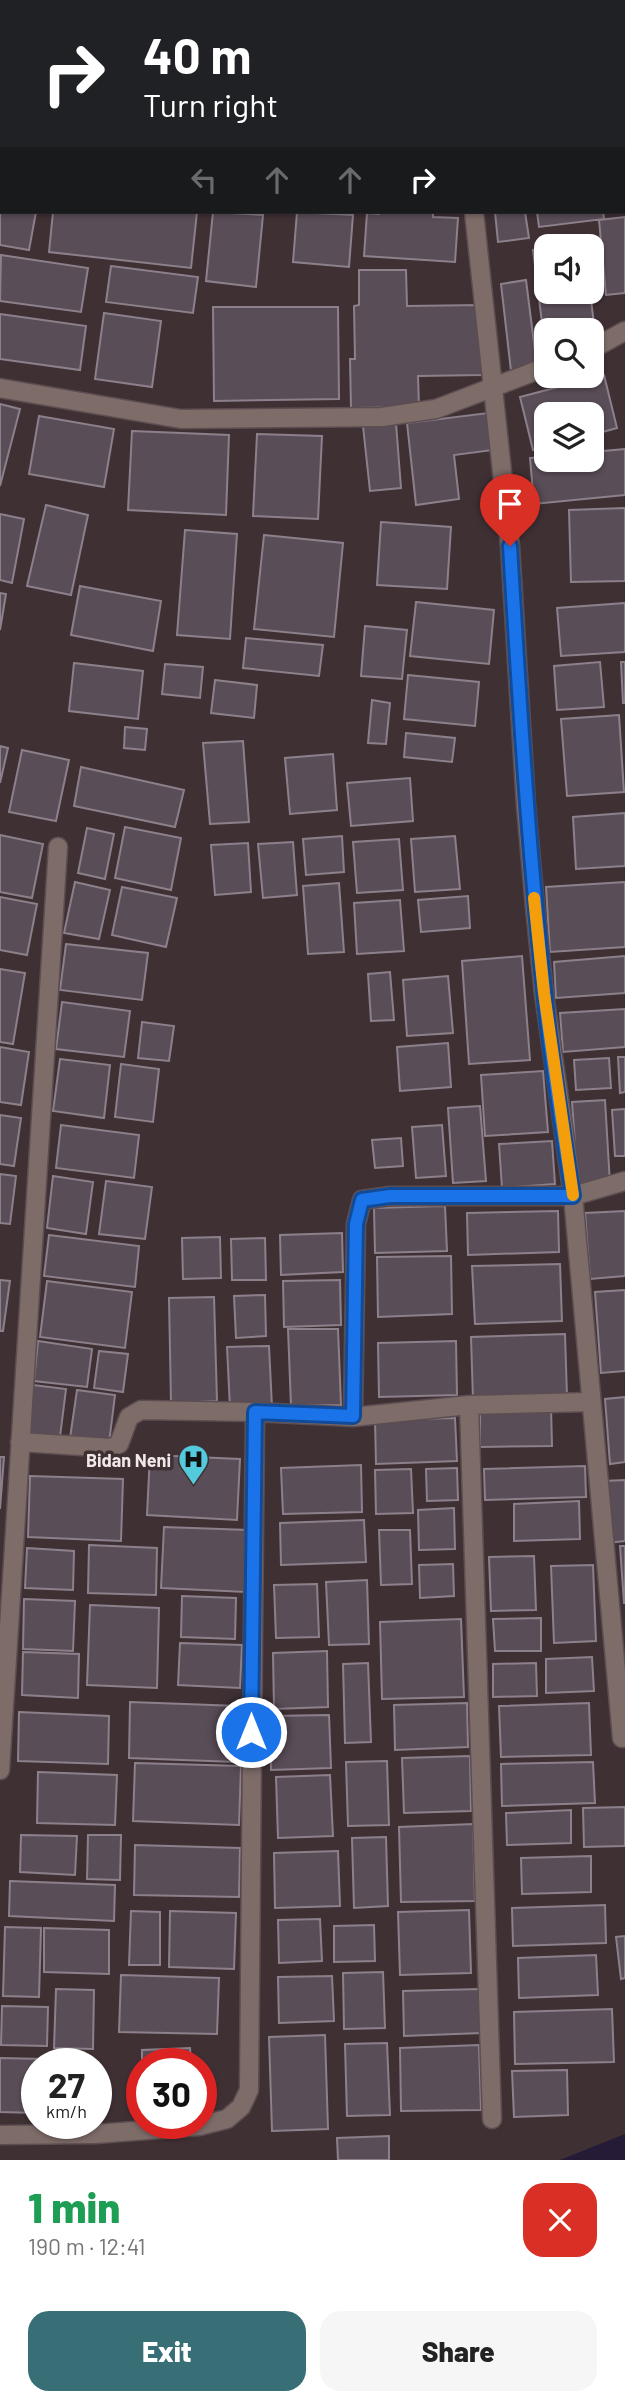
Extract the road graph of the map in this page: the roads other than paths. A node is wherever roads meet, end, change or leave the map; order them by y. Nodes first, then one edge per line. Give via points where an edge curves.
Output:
1 (474, 214) edge
2 (625, 331) edge
3 (604, 342) edge
4 (534, 372) edge
5 (0, 388) edge
6 (494, 388) junction
7 (58, 847) dead end
8 (625, 1181) edge
9 (573, 1196) junction
10 (590, 1402) junction
11 (469, 1405) junction
12 (255, 1412) junction
13 (353, 1416) junction
14 (20, 1442) junction
15 (622, 1738) dead end
16 (0, 1770) edge
17 (492, 2119) dead end
18 (0, 2135) edge

1 - 6 street
2 - 3 street
4 - 6 street
5 - 6 street via 181,419 382,416 436,409
6 - 9 street via 510,546 535,907
7 - 14 street
8 - 9 street
9 - 10 street
9 - 13 street via 362,1200 356,1224
10 - 11 street
10 - 15 street
11 - 13 street
11 - 17 street
12 - 13 street
12 - 14 street via 141,1410 128,1417 119,1444 111,1448
12 - 18 street via 249,2090 241,2107 227,2119 199,2126
14 - 16 street

